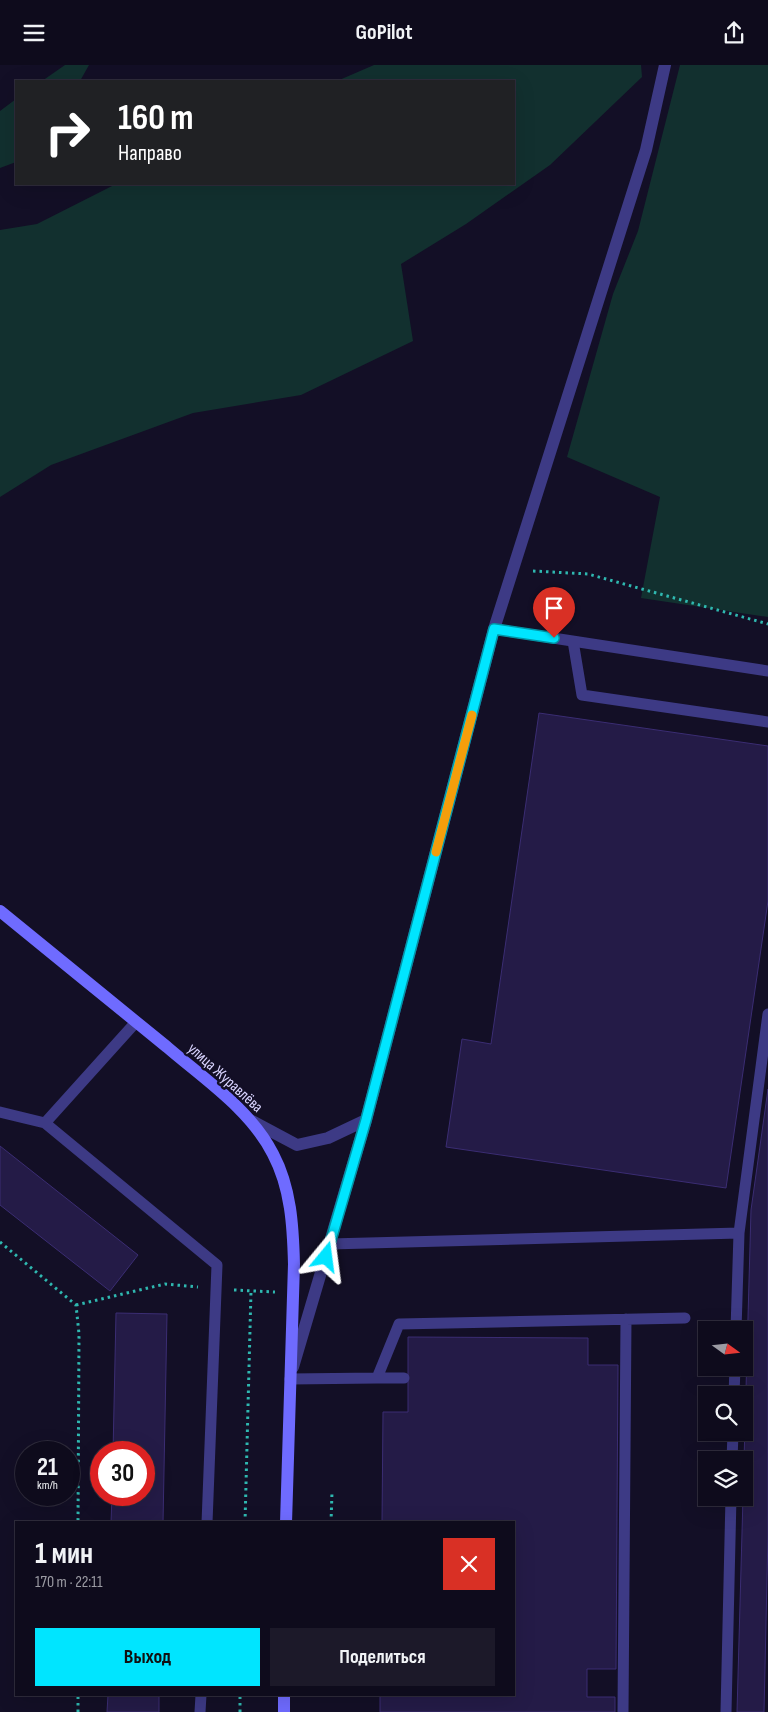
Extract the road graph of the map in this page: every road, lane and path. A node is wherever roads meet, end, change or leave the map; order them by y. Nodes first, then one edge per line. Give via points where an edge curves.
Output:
1 (665, 65) edge
2 (513, 571) junction
3 (768, 624) edge
4 (494, 629) junction
5 (573, 641) junction
6 (768, 671) edge
7 (768, 722) edge
8 (0, 911) edge
9 (768, 1014) edge
10 (136, 1022) junction
11 (0, 1112) edge
12 (250, 1120) junction
13 (366, 1120) junction
14 (45, 1123) junction
15 (739, 1233) junction
16 (0, 1242) edge
17 (330, 1244) junction
18 (216, 1288) junction
19 (250, 1291) junction
20 (293, 1293) junction
21 (76, 1305) junction
22 (685, 1318) dead end
23 (626, 1319) junction
24 (736, 1321) edge
25 (376, 1378) junction
26 (404, 1378) dead end
27 (290, 1379) junction
28 (332, 1492) dead end
29 (731, 1506) edge
30 (78, 1521) edge
31 (207, 1521) edge
32 (245, 1521) edge
33 (286, 1521) edge
34 (331, 1521) edge
35 (78, 1696) edge
36 (201, 1696) edge
37 (240, 1696) edge
38 (284, 1696) edge
39 (78, 1712) edge
40 (200, 1712) edge
41 (240, 1712) edge
42 (284, 1712) edge
43 (623, 1712) edge
44 (726, 1712) edge

1 - 2 street via 646,151
2 - 3 path via 588,574
2 - 4 street
4 - 5 lane
4 - 13 street
5 - 6 lane
5 - 7 lane via 582,695
8 - 10 street, улица Журавлёва
9 - 15 lane
10 - 12 street, улица Журавлёва
10 - 14 lane
11 - 14 lane
12 - 13 street via 297,1145 328,1137
12 - 20 street, улица Журавлёва via 273,1153 288,1194 293,1230
13 - 17 street
14 - 18 lane via 217,1265
15 - 17 lane
15 - 24 lane
16 - 21 path
17 - 27 street
18 - 19 path
18 - 21 path via 165,1284
18 - 31 lane
19 - 20 path
19 - 32 path
20 - 27 street, улица Журавлёва
21 - 30 path via 79,1334
22 - 23 lane
23 - 25 lane via 399,1324
23 - 43 lane
25 - 26 lane
25 - 27 lane
27 - 33 street, улица Журавлёва
28 - 34 path
29 - 44 lane
35 - 39 path
36 - 40 lane
37 - 41 path
38 - 42 street

